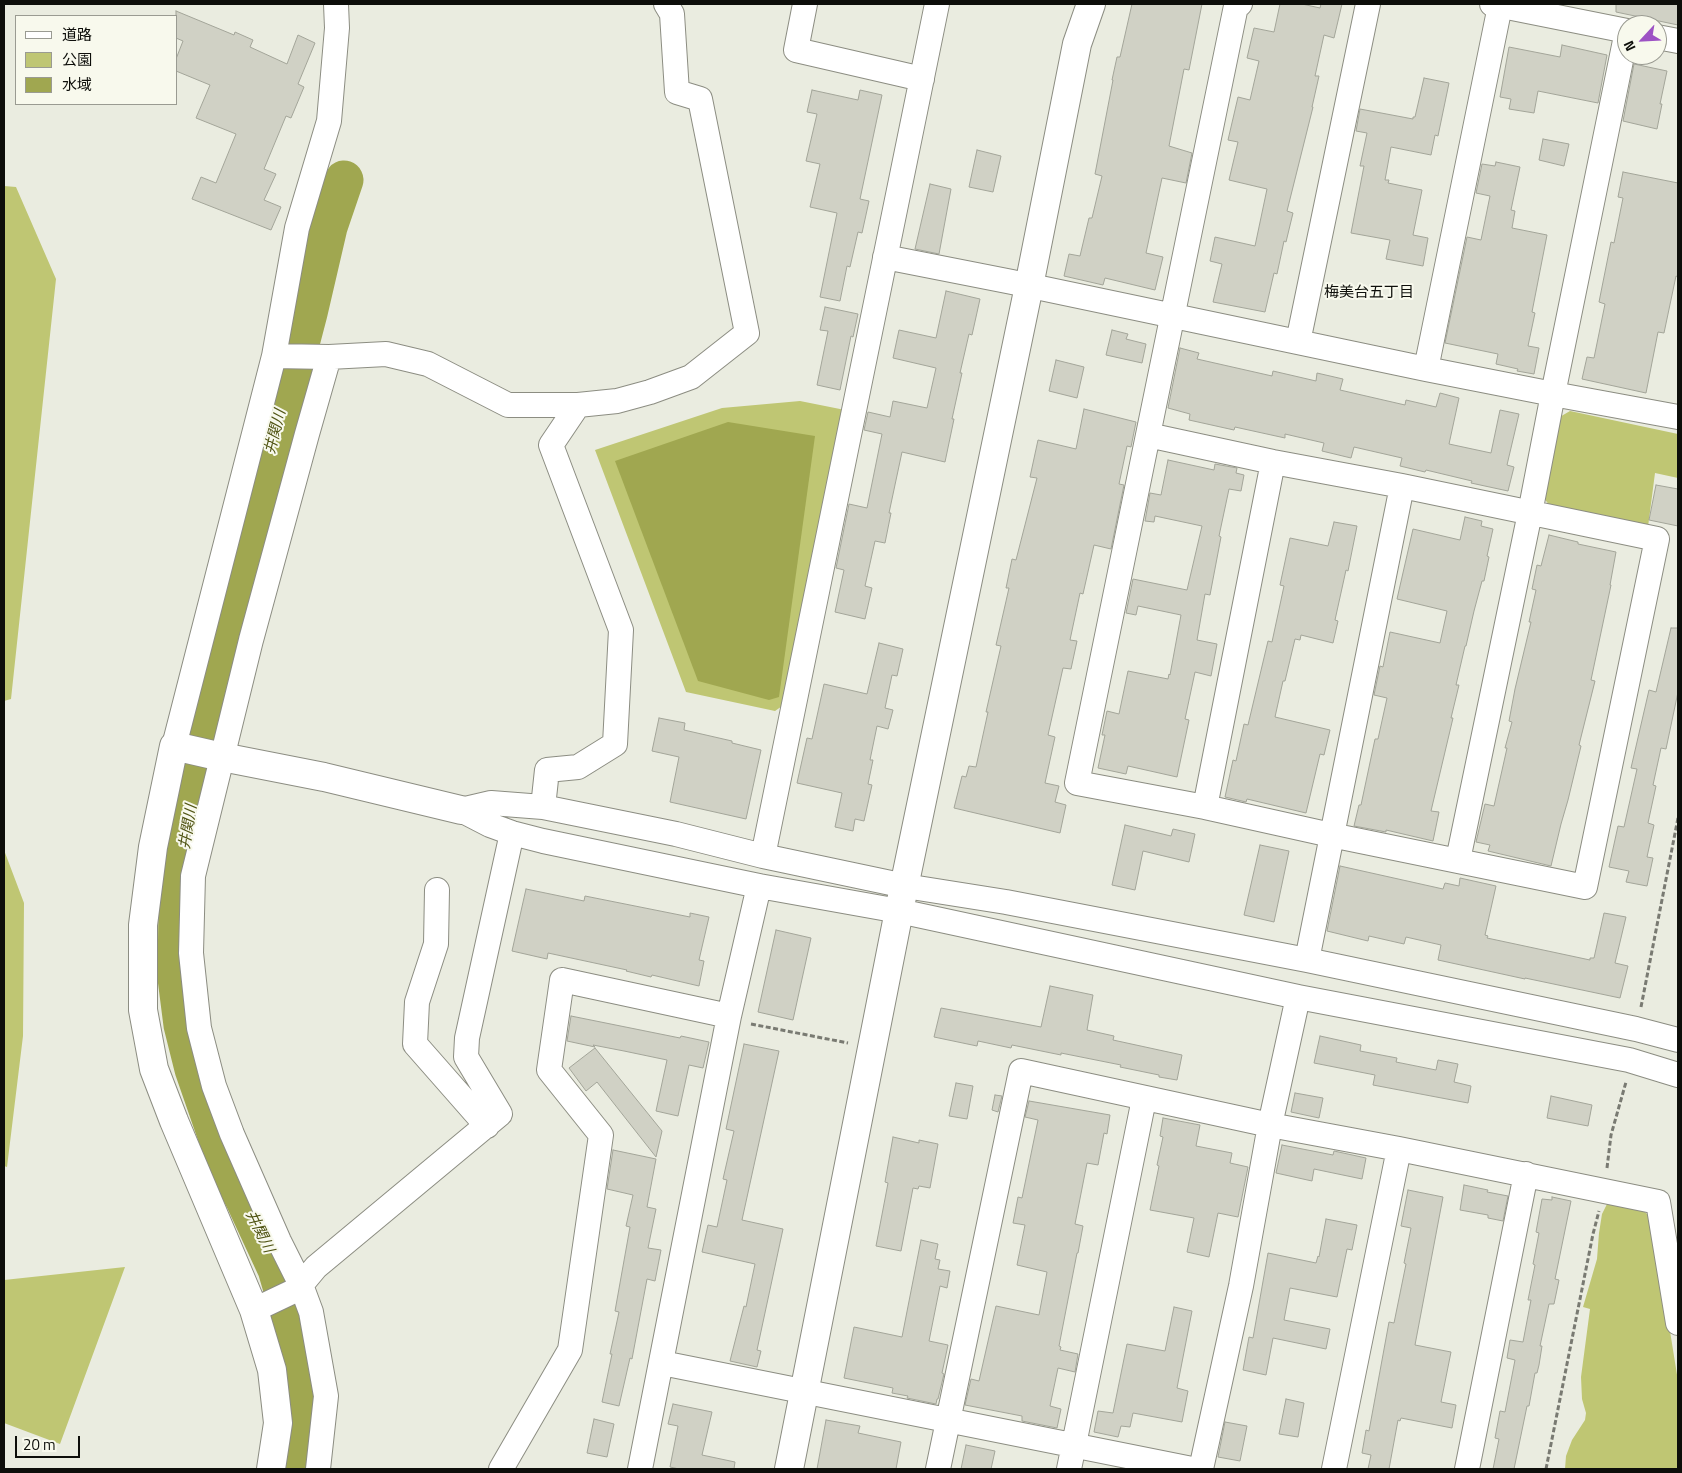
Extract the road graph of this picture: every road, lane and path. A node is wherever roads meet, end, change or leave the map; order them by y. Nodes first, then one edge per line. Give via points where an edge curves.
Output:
1 (336, 4) edge
2 (666, 4) edge
3 (806, 4) edge
4 (938, 4) edge
5 (1091, 4) edge
6 (1240, 4) edge
7 (1368, 4) edge
8 (1496, 5) edge
9 (1617, 29) edge
10 (1620, 65) edge
11 (922, 79) junction
12 (885, 257) junction
13 (1029, 286) junction
14 (1172, 316) junction
15 (1298, 342) junction
16 (274, 356) junction
17 (330, 357) junction
18 (1426, 369) junction
19 (1552, 394) junction
20 (578, 405) junction
21 (1678, 417) edge
22 (1148, 435) junction
23 (1273, 462) junction
24 (1402, 486) junction
25 (1530, 513) junction
26 (174, 746) junction
27 (222, 757) junction
28 (543, 807) junction
29 (1205, 807) junction
30 (461, 810) junction
31 (1678, 818) edge
32 (512, 833) junction
33 (1331, 835) junction
34 (763, 856) junction
35 (1458, 860) junction
36 (760, 886) junction
37 (437, 890) dead end
38 (902, 899) junction
39 (1306, 960) junction
40 (1298, 997) junction
41 (1640, 1013) dead end
42 (729, 1016) junction
43 (1678, 1040) edge
44 (853, 1044) dead end
45 (1678, 1075) edge
46 (1626, 1079) dead end
47 (1144, 1099) junction
48 (1270, 1125) junction
49 (487, 1126) junction
50 (1399, 1149) junction
51 (1526, 1174) junction
52 (1604, 1192) junction
53 (298, 1288) junction
54 (264, 1306) junction
55 (1678, 1323) edge
56 (662, 1363) junction
57 (805, 1391) junction
58 (948, 1420) junction
59 (1074, 1446) junction
60 (271, 1469) edge
61 (318, 1469) edge
62 (501, 1469) edge
63 (640, 1469) edge
64 (789, 1469) edge
65 (938, 1469) edge
66 (1069, 1469) edge
67 (1192, 1469) edge
68 (1201, 1469) edge
69 (1334, 1469) edge
70 (1467, 1469) edge
71 (1546, 1469) edge

1 - 16 street via 329,121 297,228
2 - 20 street via 672,14 677,92 700,99 747,333 690,377 617,401
3 - 11 street via 796,50
4 - 11 street
5 - 13 street via 1077,44
6 - 14 street via 1236,6
7 - 15 street
8 - 9 street
8 - 18 street
10 - 19 street
11 - 12 street
12 - 13 street
12 - 34 street
13 - 14 street
13 - 38 street
14 - 15 street
14 - 22 street
15 - 18 street
16 - 17 street
16 - 26 street
17 - 20 street via 386,354 428,364 508,405
17 - 27 street
18 - 19 street
19 - 21 street
19 - 25 street
20 - 28 street via 551,444 621,630 616,744 578,767 547,770
22 - 23 street
22 - 29 street via 1077,783
23 - 24 street
23 - 29 street
24 - 25 street
24 - 33 street
25 - 35 street
25 - 35 street via 1657,539 1585,887
26 - 27 street
26 - 54 street via 153,847 143,925 144,1010 154,1069 174,1121
27 - 30 street via 324,777
27 - 53 street via 193,876 191,952 200,1028 214,1086 232,1134
28 - 30 street via 491,803
28 - 34 street via 676,834
29 - 33 street
30 - 32 street
31 - 41 path
32 - 36 street
32 - 49 street via 467,1038 466,1056 500,1114
33 - 35 street
33 - 39 street
34 - 38 street
36 - 38 street
36 - 42 street
37 - 49 street via 436,944 417,1002 415,1044
38 - 39 street via 1006,902
38 - 40 street
38 - 57 street
39 - 43 street
40 - 45 street via 1629,1060
40 - 48 street
42 - 44 path via 742,1022
42 - 56 street
42 - 62 street via 562,980 549,1070 601,1136 570,1350
46 - 52 path via 1610,1135
47 - 48 street
47 - 58 street via 1022,1071
47 - 59 street
48 - 50 street
48 - 68 street via 1241,1286
49 - 53 street via 316,1267
50 - 51 street
50 - 69 street
51 - 52 street
51 - 70 street
52 - 55 street via 1658,1202
52 - 71 path
53 - 54 street
53 - 61 street via 311,1312 326,1396
54 - 60 street via 278,1423
56 - 57 street
56 - 63 street
57 - 58 street
57 - 64 street
58 - 59 street
58 - 65 street
59 - 66 street
59 - 67 street

